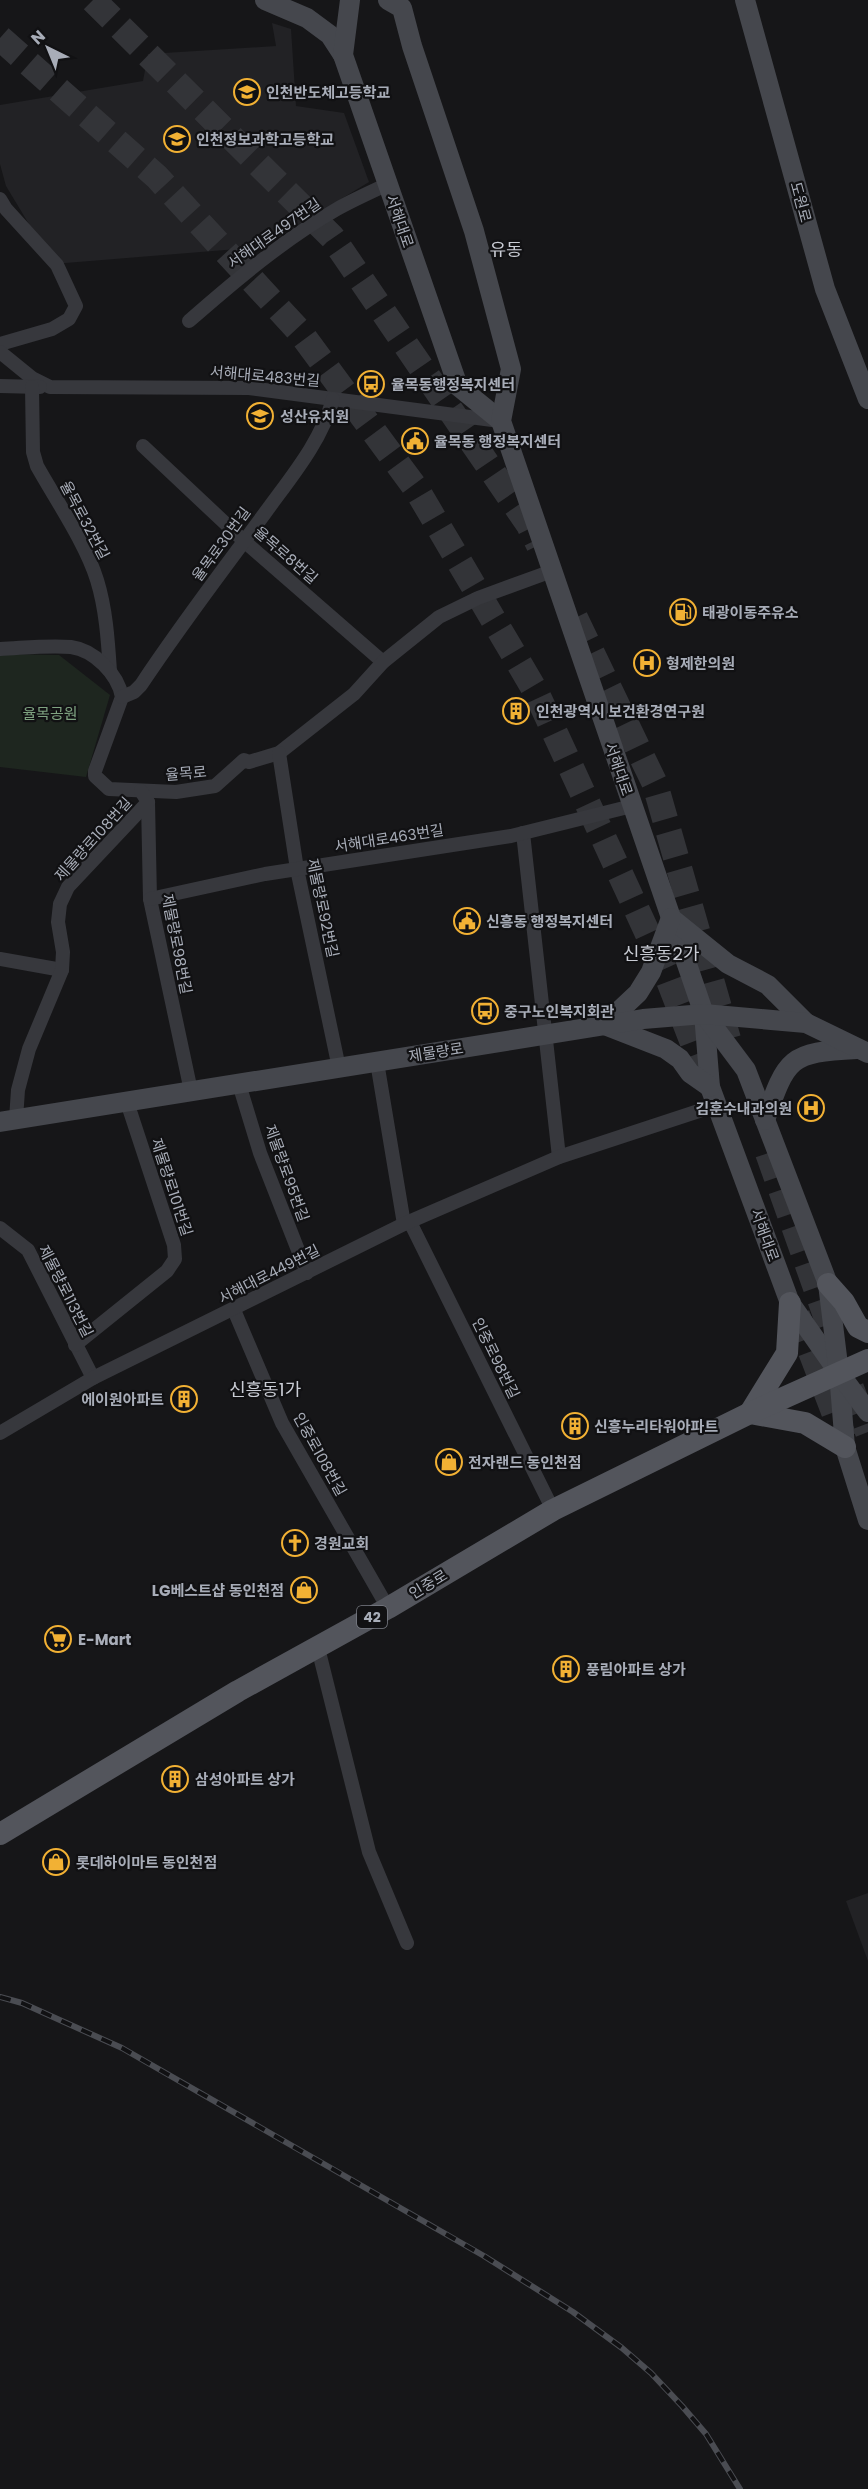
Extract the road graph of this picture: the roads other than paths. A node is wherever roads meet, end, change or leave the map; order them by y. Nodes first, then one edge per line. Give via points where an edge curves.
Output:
1 (265, 0) edge
2 (350, 0) edge
3 (388, 0) edge
4 (415, 0) edge
5 (745, 0) edge
6 (412, 46) junction
7 (343, 55) junction
8 (388, 184) junction
9 (0, 199) edge
10 (189, 321) dead end
11 (0, 344) edge
12 (0, 352) edge
13 (0, 386) edge
14 (32, 387) junction
15 (50, 387) junction
16 (333, 399) junction
17 (868, 399) edge
18 (501, 421) junction
19 (143, 446) dead end
20 (244, 541) junction
21 (552, 571) junction
22 (0, 649) edge
23 (383, 662) junction
24 (110, 671) junction
25 (122, 697) junction
26 (279, 753) junction
27 (145, 796) junction
28 (632, 806) junction
29 (523, 833) junction
30 (297, 869) junction
31 (150, 899) junction
32 (671, 918) junction
33 (0, 959) edge
34 (62, 970) junction
35 (704, 1014) junction
36 (806, 1023) junction
37 (604, 1025) junction
38 (545, 1035) junction
39 (864, 1051) edge
40 (377, 1062) junction
41 (339, 1068) junction
42 (239, 1084) junction
43 (191, 1091) junction
44 (713, 1096) junction
45 (127, 1102) junction
46 (8, 1120) edge
47 (765, 1120) junction
48 (559, 1157) junction
49 (407, 1223) junction
50 (0, 1228) edge
51 (307, 1272) junction
52 (828, 1284) junction
53 (790, 1303) junction
54 (234, 1310) junction
55 (868, 1332) edge
56 (75, 1345) junction
57 (868, 1360) edge
58 (839, 1373) junction
59 (93, 1378) junction
60 (868, 1412) edge
61 (750, 1413) junction
62 (0, 1433) edge
63 (845, 1448) junction
64 (553, 1510) junction
65 (868, 1520) edge
66 (388, 1608) junction
67 (318, 1648) junction
68 (0, 1833) edge
69 (407, 1943) dead end

1 - 7 main road via 307,18 330,35
2 - 7 main road, 서해대로
3 - 6 main road, 서해대로 via 402,8
4 - 6 main road via 407,17
5 - 17 main road, 도원로 via 825,289
6 - 18 main road, 서해대로 via 474,231 511,369
7 - 8 main road, 서해대로
8 - 10 street, 서해대로497번길 via 338,208 301,232
8 - 18 main road, 서해대로 via 458,386
9 - 11 street via 57,265 76,306 69,319 52,329
12 - 15 street
13 - 14 street, 서해대로483번길
14 - 15 street, 서해대로483번길
14 - 24 street, 율목로32번길 via 33,452 98,582
15 - 16 street, 서해대로483번길 via 249,388
16 - 18 street, 서해대로483번길
16 - 20 street, 율목로30번길 via 316,440
18 - 21 main road, 서해대로
19 - 20 street, 율목로8번길
20 - 23 street, 율목로8번길
20 - 25 street, 율목로30번길 via 141,685
21 - 23 street, 율목로 via 455,608
21 - 28 main road, 서해대로
22 - 24 street via 73,647 94,657
23 - 26 street, 율목로 via 354,694
24 - 25 street
25 - 27 street, 율목로 via 95,776 109,789
26 - 27 street, 율목로 via 244,760 215,786
26 - 30 street, 제물량로92번길
27 - 31 street, 제물량로98번길
27 - 34 street, 제물량로108번길 via 68,887 60,904 58,922
28 - 29 street, 서해대로463번길
28 - 32 main road, 서해대로
29 - 30 street, 서해대로463번길
29 - 38 street
30 - 31 street, 서해대로463번길
30 - 41 street, 제물량로92번길
31 - 43 street, 제물량로98번길
32 - 35 main road, 서해대로
32 - 36 main road via 728,964 768,985
32 - 37 main road via 651,972 638,993
33 - 34 street
34 - 46 street, 제물량로108번길 via 29,1049
35 - 36 main road, 제물량로
35 - 37 main road, 제물량로
35 - 44 main road, 서해대로
35 - 47 main road, 서해대로 via 746,1070
36 - 39 main road, 제물량로
37 - 38 main road, 제물량로
37 - 44 main road via 666,1049
38 - 40 main road, 제물량로
38 - 48 street
39 - 47 main road via 831,1050 804,1056 789,1065 780,1078
40 - 41 main road, 제물량로
40 - 49 street, 인중로98번길
41 - 42 main road, 제물량로
42 - 43 main road, 제물량로
42 - 51 street, 제물량로95번길 via 260,1153
43 - 45 main road, 제물량로
44 - 48 street, 서해대로449번길
44 - 53 main road, 서해대로
45 - 46 main road, 제물량로
45 - 56 street, 제물량로101번길 via 174,1245 175,1259 167,1271
47 - 52 main road, 서해대로
48 - 49 street, 서해대로449번길
49 - 51 street, 서해대로449번길
49 - 64 street, 인중로98번길
50 - 56 street, 제물량로113번길 via 28,1250
51 - 54 street, 서해대로449번길
52 - 55 main road via 858,1327
52 - 58 main road, 서해대로
53 - 58 main road, 서해대로
53 - 61 main road via 787,1353
54 - 59 street, 서해대로449번길
54 - 66 street, 인중로108번길 via 282,1423
56 - 59 street, 제물량로113번길
57 - 58 main road, 인중로 / 42
58 - 60 main road, 서해대로
58 - 61 main road, 인중로 / 42
58 - 63 main road, 서해대로
59 - 62 street, 서해대로449번길
61 - 63 main road via 805,1423
61 - 64 main road, 인중로 / 42
63 - 65 main road, 서해대로
64 - 66 main road, 인중로 / 42
66 - 67 main road, 인중로 / 42
67 - 68 main road, 인중로 / 42 via 238,1691
67 - 69 street via 369,1852

